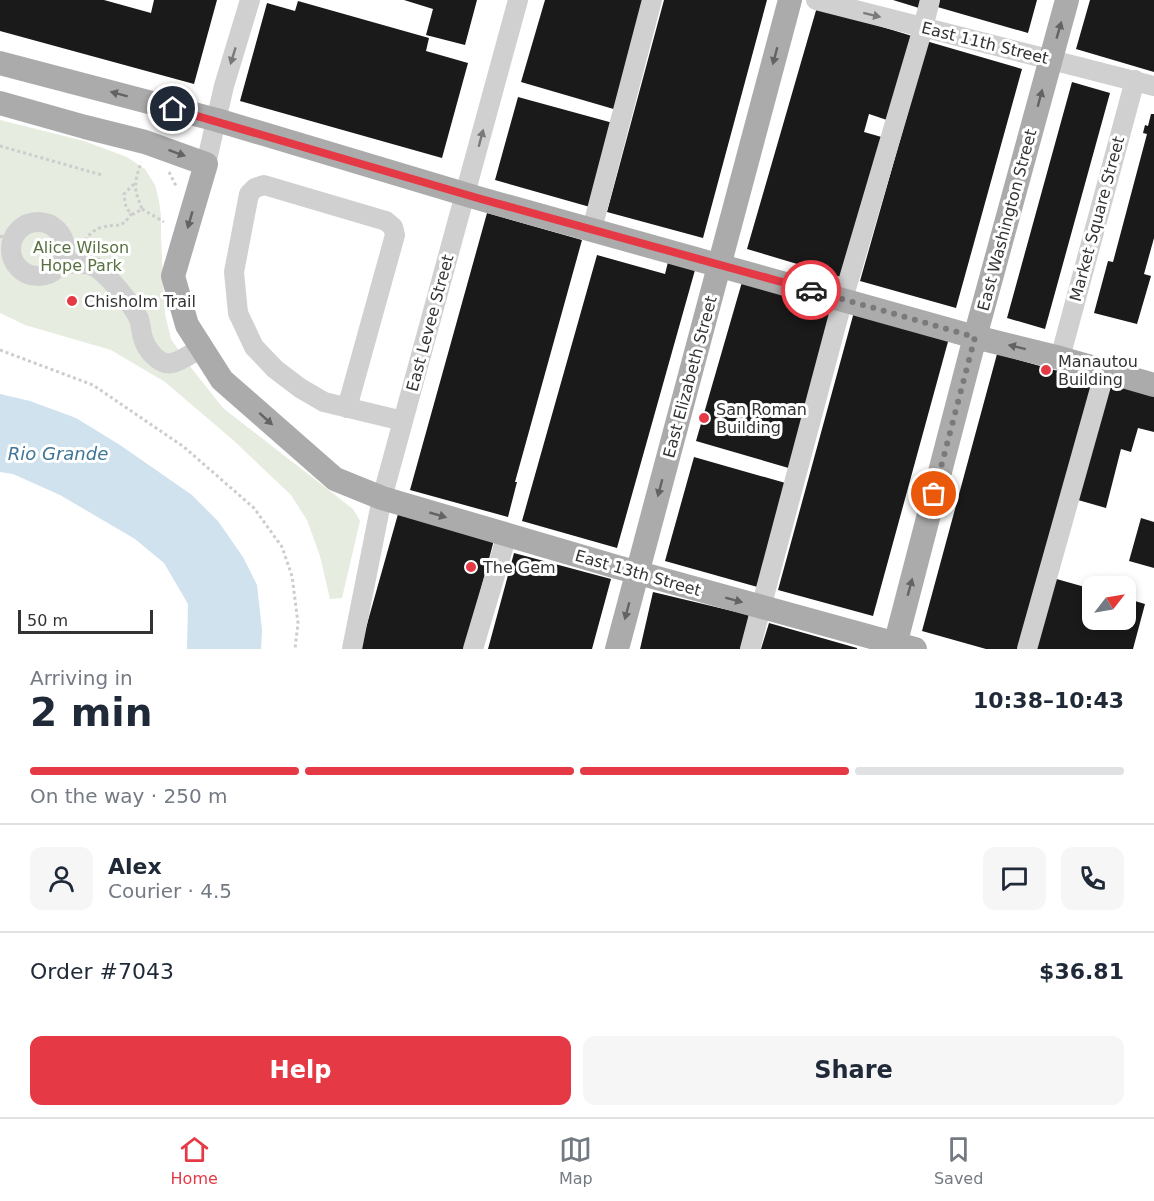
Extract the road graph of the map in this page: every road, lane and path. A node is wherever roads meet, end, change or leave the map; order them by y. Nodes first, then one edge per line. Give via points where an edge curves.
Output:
1 (250, 0) edge
2 (518, 0) edge
3 (652, 0) edge
4 (790, 0) edge
5 (816, 0) edge
6 (930, 0) edge
7 (1067, 0) edge
8 (923, 27) junction
9 (1050, 60) junction
10 (0, 63) edge
11 (1135, 80) junction
12 (1154, 86) edge
13 (0, 103) edge
14 (217, 120) junction
15 (0, 146) edge
16 (141, 162) dead end
17 (206, 164) junction
18 (102, 175) dead end
19 (134, 184) junction
20 (465, 194) junction
21 (142, 209) junction
22 (132, 213) junction
23 (164, 222) dead end
24 (592, 230) junction
25 (6, 238) edge
26 (61, 264) junction
27 (720, 265) junction
28 (843, 299) junction
29 (975, 337) junction
30 (202, 348) junction
31 (0, 350) edge
32 (1060, 358) junction
33 (1105, 371) junction
34 (1154, 385) edge
35 (347, 408) junction
36 (403, 421) junction
37 (382, 498) junction
38 (507, 535) junction
39 (637, 573) junction
40 (761, 607) junction
41 (901, 647) edge
42 (295, 649) edge
43 (352, 649) edge
44 (473, 649) edge
45 (617, 649) edge
46 (750, 649) edge
47 (1027, 649) edge

1 -> 14 street
20 -> 2 street, East Levee Street
3 - 24 street
4 -> 27 main road, East Elizabeth Street
5 -> 8 street, East 11th Street
6 - 8 street
9 -> 7 main road, East Washington Street
8 - 9 street, East 11th Street
8 - 28 street
9 - 11 street, East 11th Street
29 -> 9 main road, East Washington Street
14 -> 10 main road
11 - 12 street, East 11th Street
11 - 32 street, Market Square Street
13 -> 17 main road via 145,142
14 - 17 street
14 - 20 main road
15 - 18 path
16 - 19 path
17 -> 30 main road, East 13th Street via 173,276 187,325
19 - 21 path
19 - 22 path via 124,194 126,207
20 - 24 main road
20 - 36 street, East Levee Street
21 - 22 path
21 - 23 path
22 - 26 path via 120,226 93,231
24 - 27 main road
25 - 26 street via 23,272 39,277
25 - 26 street via 32,223 50,225 63,238 65,256
26 - 30 street via 82,264 104,274 130,304 155,358 173,363
27 - 28 main road
27 -> 39 main road, East Elizabeth Street
28 - 29 main road
28 - 40 street
32 -> 29 main road
41 -> 29 main road, East Washington Street
30 -> 37 main road, East 13th Street via 222,380 335,478
31 - 42 path via 93,385 184,447 254,508 282,547 292,576 298,623
32 - 33 main road
33 - 34 main road
33 - 47 street
35 - 35 street via 324,402 275,369 254,347 237,313 234,272 249,194 255,188 264,185 386,221 393,227 395,235
35 - 36 street
36 - 37 street, East Levee Street
37 -> 38 main road, East 13th Street
37 - 43 street, East Levee Street
38 - 39 main road, East 13th Street
38 - 44 street
39 -> 40 main road, East 13th Street
39 -> 45 main road, East Elizabeth Street
40 - 41 main road, East 13th Street
40 - 46 street

